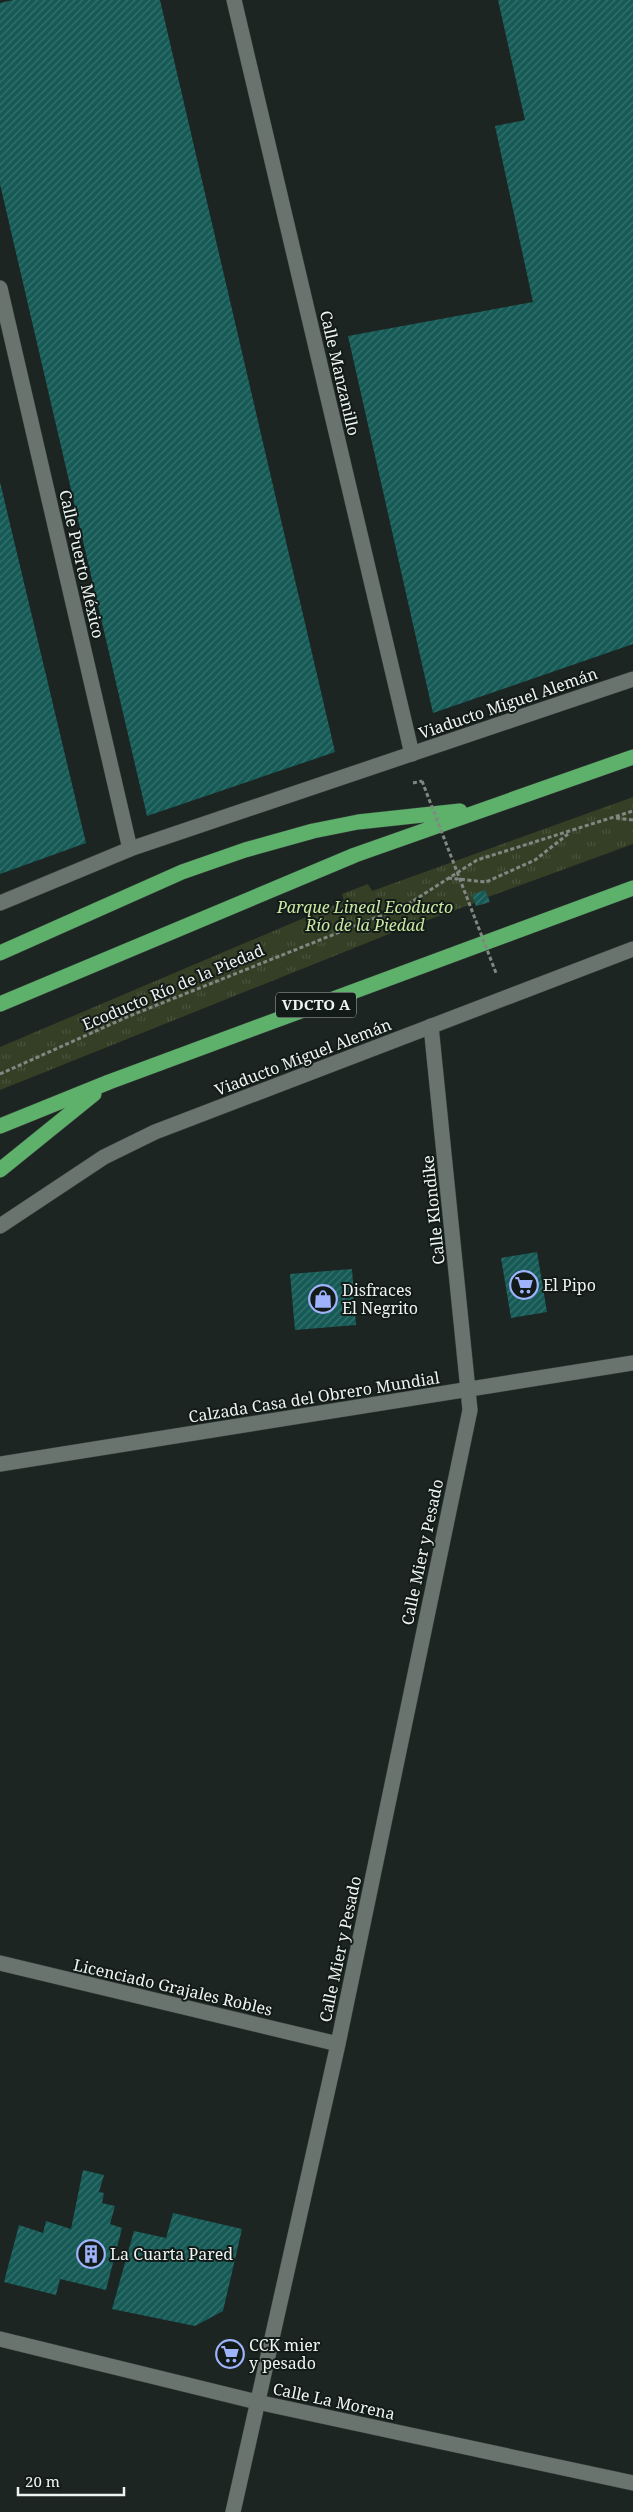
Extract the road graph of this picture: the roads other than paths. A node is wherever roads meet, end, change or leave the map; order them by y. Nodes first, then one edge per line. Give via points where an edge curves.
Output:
1 (234, 0) edge
2 (0, 288) edge
3 (633, 679) edge
4 (412, 754) junction
5 (633, 756) edge
6 (498, 803) junction
7 (130, 849) junction
8 (633, 888) edge
9 (0, 903) edge
10 (633, 949) edge
11 (0, 953) edge
12 (0, 1004) edge
13 (431, 1026) junction
14 (109, 1082) junction
15 (0, 1126) edge
16 (0, 1170) edge
17 (0, 1226) edge
18 (633, 1363) edge
19 (469, 1391) junction
20 (0, 1464) edge
21 (0, 1964) edge
22 (338, 2044) junction
23 (0, 2339) edge
24 (257, 2402) junction
25 (633, 2483) edge
26 (233, 2512) edge

1 - 4 street, Calle Manzanillo
2 - 7 street, Calle Puerto México
3 - 4 street, Viaducto Miguel Alemán
4 - 7 street, Viaducto Miguel Alemán
5 - 6 highway
6 - 11 highway via 452,812 358,822 245,850 182,872
6 - 12 highway via 355,855
7 - 9 street, Viaducto Miguel Alemán
8 - 14 highway, VDCTO A
10 - 13 street, Viaducto Miguel Alemán
13 - 17 street, Viaducto Miguel Alemán via 155,1132 104,1158
13 - 19 street, Calle Klondike
14 - 15 highway, VDCTO A
14 - 16 highway
18 - 19 street, Calzada Casa del Obrero Mundial
19 - 20 street, Calzada Casa del Obrero Mundial
19 - 22 street, Calle Mier y Pesado via 470,1410
21 - 22 street, Licenciado Grajales Robles
22 - 24 street, Calle Mier y Pesado
23 - 24 street, Calle La Morena
24 - 25 street, Calle La Morena
24 - 26 street, Calle Mier y Pesado

